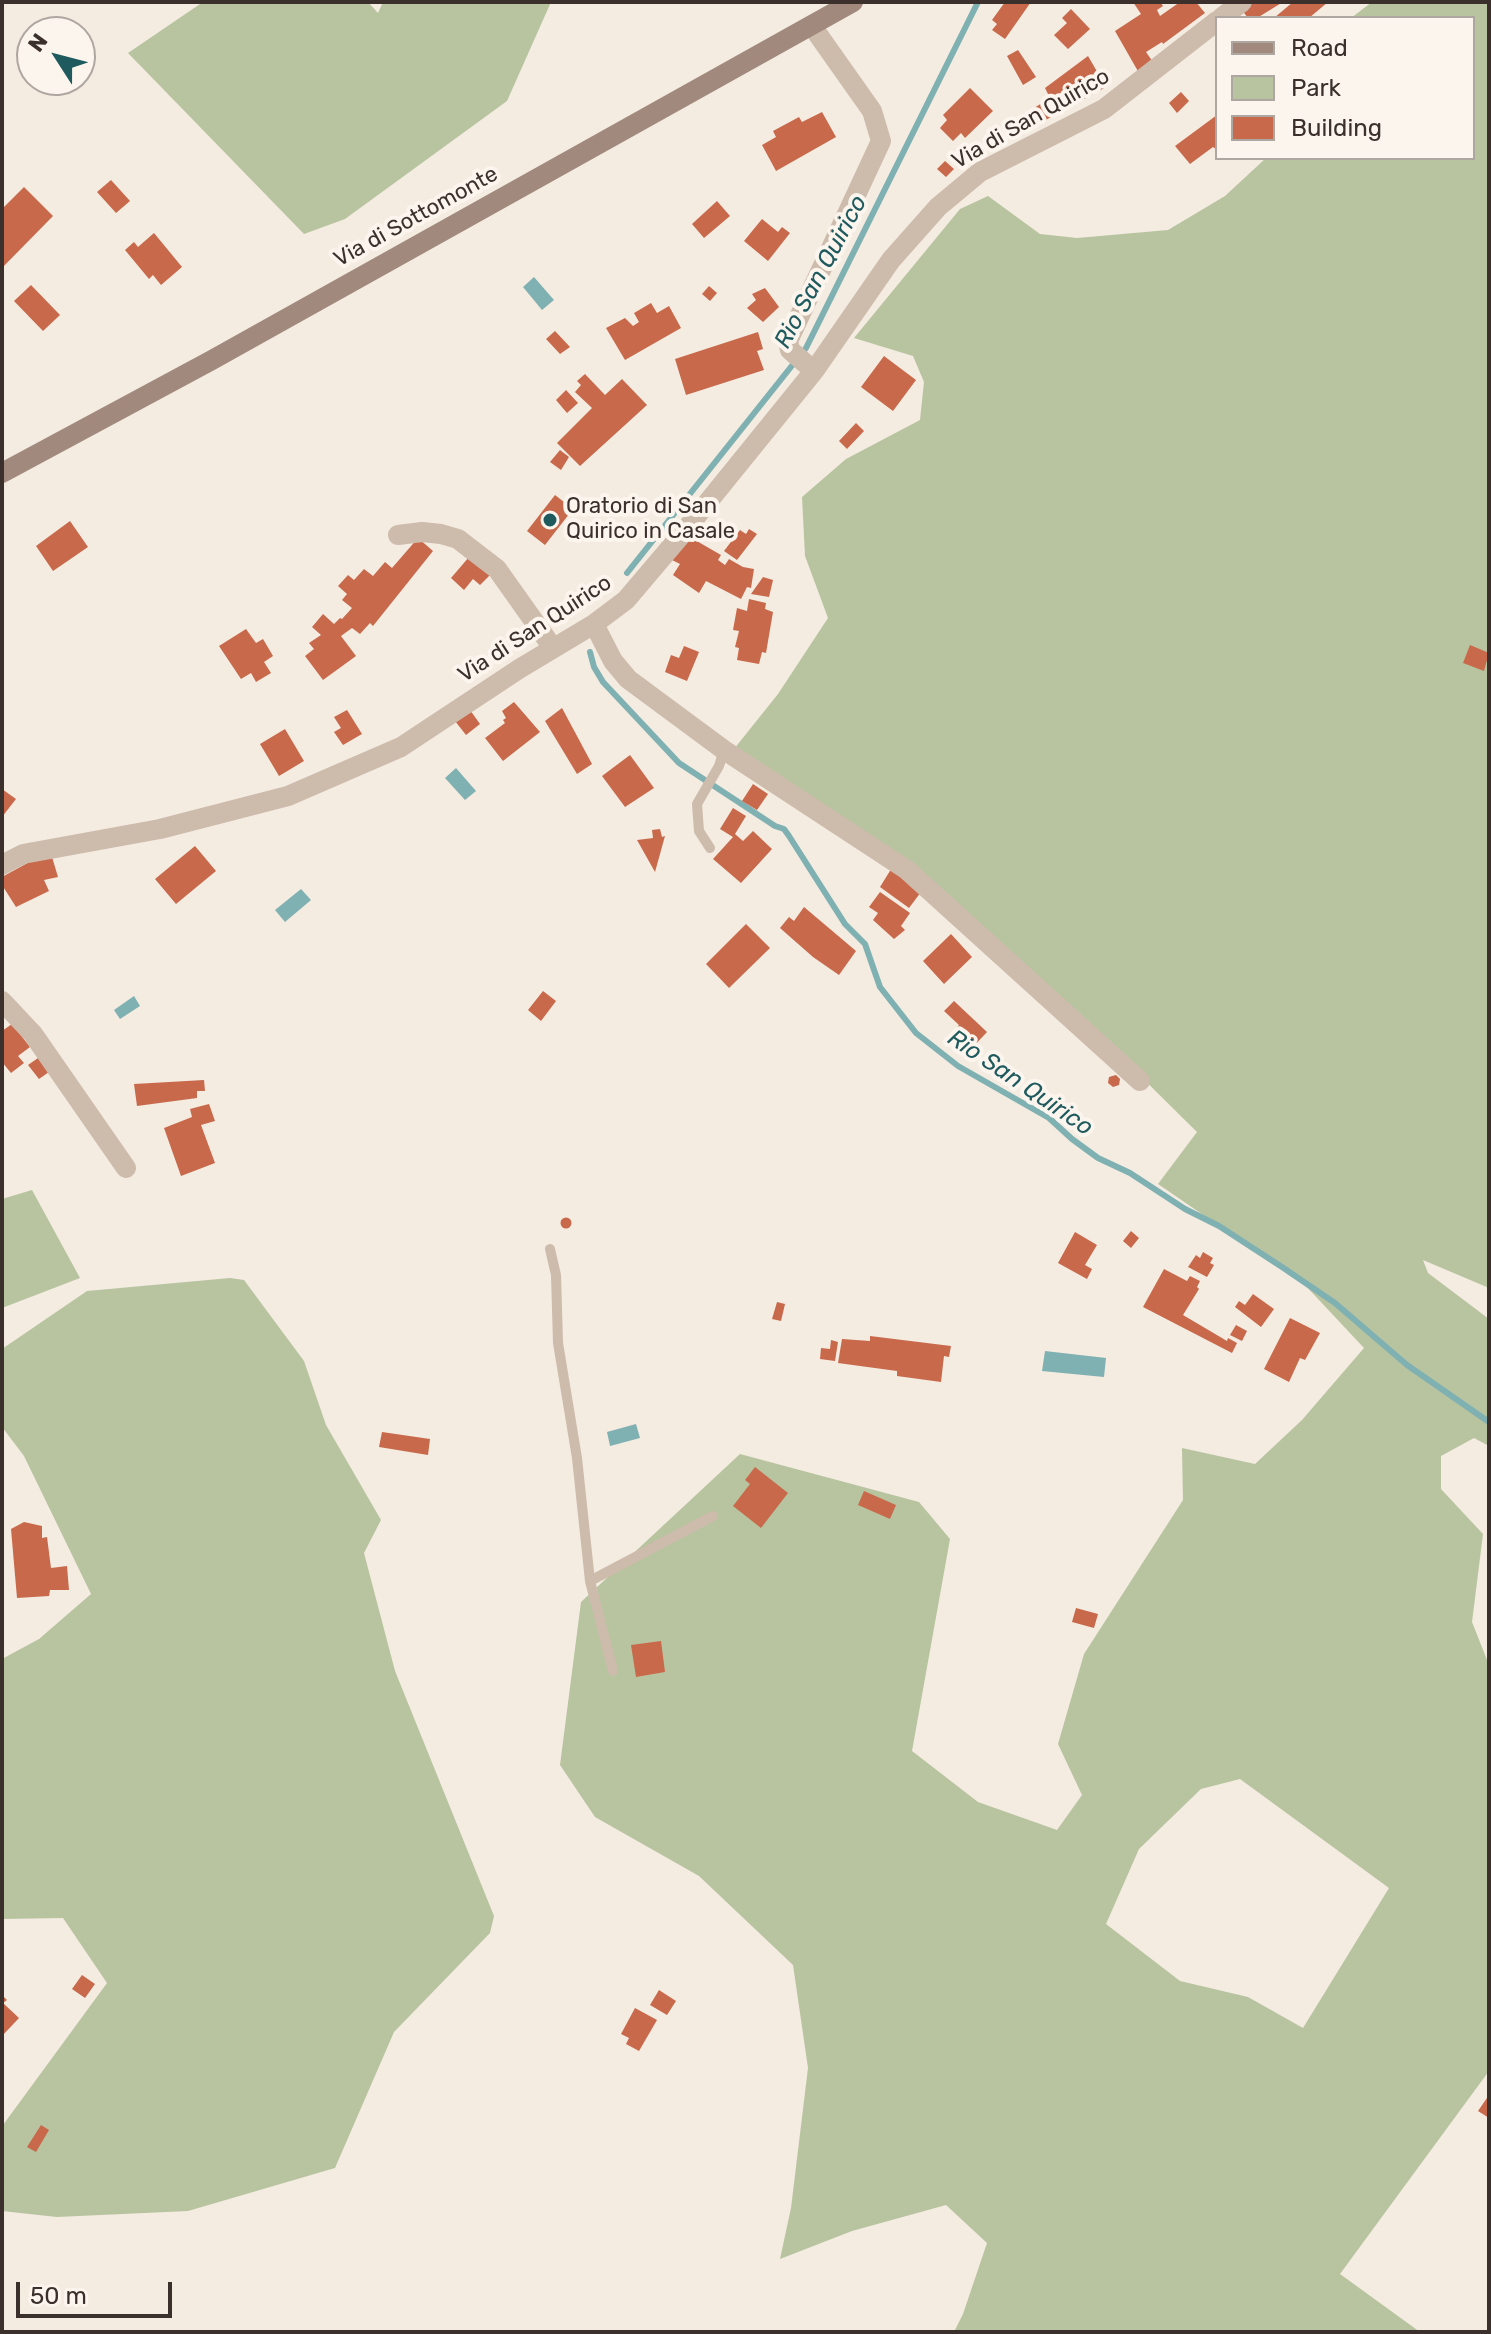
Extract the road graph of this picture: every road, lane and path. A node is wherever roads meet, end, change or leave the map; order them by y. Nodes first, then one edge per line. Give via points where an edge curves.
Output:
1 (853, 2) edge
2 (1242, 2) edge
3 (1224, 16) edge
4 (1215, 23) edge
5 (812, 26) junction
6 (811, 368) junction
7 (2, 473) edge
8 (398, 535) dead end
9 (594, 624) junction
10 (553, 648) junction
11 (722, 758) junction
12 (710, 848) dead end
13 (2, 865) edge
14 (2, 1001) edge
15 (1140, 1081) dead end
16 (126, 1168) dead end
17 (550, 1249) dead end
18 (713, 1516) dead end
19 (590, 1581) junction
20 (613, 1671) dead end

1 - 5 main road, Via di Sottomonte
2 - 3 street, Via di San Quirico
4 - 6 street, Via di San Quirico via 1104,109 980,172 938,207 891,260
5 - 6 street via 872,111 881,141 788,341 790,350
5 - 7 main road, Via di Sottomonte
6 - 9 street, Via di San Quirico via 626,600
8 - 10 street via 422,532 458,539 497,569
9 - 10 street, Via di San Quirico
9 - 11 street via 628,679
10 - 13 street, Via di San Quirico via 401,747 288,796 160,829 23,854
11 - 12 lane via 697,804 699,831
11 - 15 street via 907,870
14 - 16 street via 33,1034
17 - 19 lane
18 - 19 lane
19 - 20 lane

